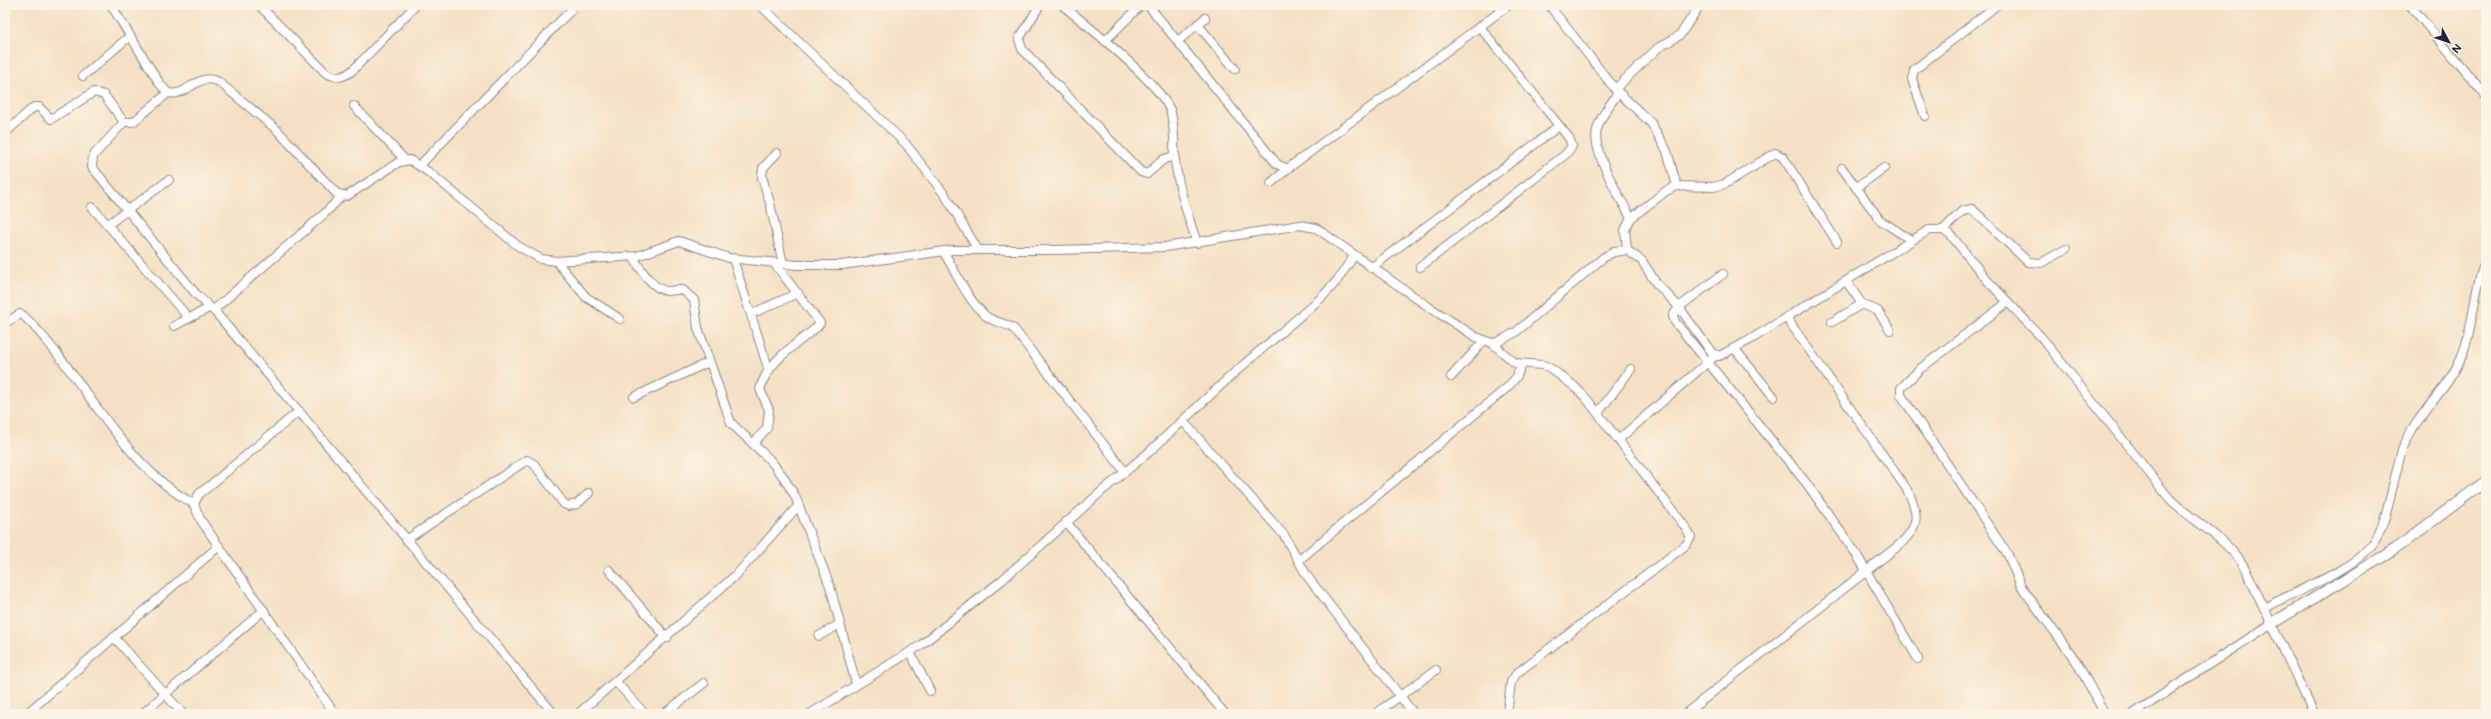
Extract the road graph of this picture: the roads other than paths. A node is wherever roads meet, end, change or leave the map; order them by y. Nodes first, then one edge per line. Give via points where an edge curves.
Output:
1 (111, 5) edge
2 (259, 5) edge
3 (416, 5) edge
4 (760, 5) edge
5 (1040, 5) edge
6 (1062, 5) edge
7 (1141, 5) edge
8 (1148, 5) edge
9 (1509, 5) edge
10 (1549, 5) edge
11 (1700, 5) edge
12 (1997, 5) edge
13 (2410, 5) edge
14 (571, 10) dead end
15 (1206, 18) dead end
16 (1198, 25) junction
17 (1480, 27) junction
18 (130, 36) junction
19 (1104, 41) junction
20 (1178, 41) junction
21 (1235, 70) dead end
22 (83, 76) dead end
23 (1616, 91) junction
24 (168, 93) junction
25 (2486, 96) edge
26 (354, 106) dead end
27 (1925, 116) dead end
28 (124, 122) junction
29 (1559, 126) junction
30 (5, 133) edge
31 (777, 152) dead end
32 (1175, 156) junction
33 (405, 160) junction
34 (420, 165) junction
35 (1842, 168) dead end
36 (1884, 168) dead end
37 (1287, 169) junction
38 (169, 180) dead end
39 (1271, 183) dead end
40 (1677, 186) junction
41 (1856, 188) junction
42 (342, 196) junction
43 (92, 207) dead end
44 (127, 211) junction
45 (1631, 218) junction
46 (107, 225) junction
47 (1943, 230) junction
48 (1911, 240) junction
49 (1837, 242) dead end
50 (1197, 243) junction
51 (2066, 249) dead end
52 (978, 250) junction
53 (1627, 250) junction
54 (943, 251) junction
55 (1354, 256) junction
56 (633, 257) junction
57 (733, 259) junction
58 (2486, 260) edge
59 (556, 261) junction
60 (774, 263) junction
61 (783, 264) junction
62 (1420, 267) dead end
63 (1371, 268) junction
64 (1723, 274) dead end
65 (1846, 281) junction
66 (798, 293) junction
67 (2008, 302) junction
68 (1862, 304) junction
69 (1679, 307) junction
70 (212, 311) junction
71 (751, 314) junction
72 (187, 316) dead end
73 (1786, 317) junction
74 (620, 319) dead end
75 (1832, 322) dead end
76 (5, 323) edge
77 (174, 326) dead end
78 (1890, 330) dead end
79 (1488, 342) junction
80 (1734, 348) junction
81 (1716, 356) junction
82 (709, 362) junction
83 (1521, 364) junction
84 (1707, 364) junction
85 (1631, 369) dead end
86 (769, 371) junction
87 (1451, 377) dead end
88 (634, 397) dead end
89 (1774, 397) dead end
90 (299, 411) junction
91 (1598, 413) junction
92 (1183, 421) junction
93 (1618, 440) junction
94 (753, 444) junction
95 (1125, 472) junction
96 (2486, 481) edge
97 (589, 493) dead end
98 (194, 504) junction
99 (799, 505) junction
100 (1066, 522) junction
101 (406, 540) junction
102 (219, 546) junction
103 (1299, 560) junction
104 (609, 570) dead end
105 (1866, 571) junction
106 (2264, 608) junction
107 (264, 610) junction
108 (840, 624) junction
109 (2271, 624) junction
110 (819, 636) dead end
111 (114, 637) junction
112 (667, 638) junction
113 (910, 652) junction
114 (1918, 659) dead end
115 (1436, 670) dead end
116 (616, 682) junction
117 (704, 683) dead end
118 (856, 684) junction
119 (930, 691) dead end
120 (165, 694) junction
121 (1400, 695) junction
122 (814, 713) edge
123 (26, 714) edge
124 (142, 714) edge
125 (183, 714) edge
126 (335, 714) edge
127 (554, 714) edge
128 (578, 714) edge
129 (645, 714) edge
130 (664, 714) edge
131 (1225, 714) edge
132 (1375, 714) edge
133 (1414, 714) edge
134 (1507, 714) edge
135 (1686, 714) edge
136 (2105, 714) edge
137 (2133, 714) edge
138 (2314, 714) edge

1 - 18 street
2 - 3 street via 326,73 343,78
4 - 52 street via 905,143 945,195
5 - 32 street via 1019,39 1022,49 1141,172 1147,174 1164,159
6 - 19 street
7 - 19 street
8 - 20 street
9 - 17 street
10 - 23 street
11 - 23 street via 1680,35 1658,48
12 - 27 street via 1914,70 1912,78
13 - 25 street
14 - 34 street
15 - 16 street
16 - 20 street
16 - 21 street
17 - 29 street
17 - 37 street
18 - 22 street
18 - 24 street
19 - 32 street via 1163,98 1173,121
20 - 37 street via 1277,164
23 - 40 street via 1640,111 1656,131 1667,151
23 - 45 street via 1600,122 1596,137 1605,166
24 - 28 street via 140,118 133,122
24 - 42 street via 179,93 205,79 211,78 219,82 277,130 331,188
26 - 33 street
28 - 30 street via 104,95 94,92 51,119 39,107 34,107
28 - 44 street via 93,156 91,162 102,181
29 - 62 street via 1572,142 1566,154
29 - 63 street
31 - 61 street via 763,168 762,177
32 - 50 street via 1179,182
33 - 34 street
33 - 42 street via 354,192
34 - 59 street via 518,246 535,256
35 - 41 street
36 - 41 street
37 - 39 street
38 - 44 street
40 - 45 street
40 - 49 street via 1725,184 1778,153
41 - 48 street via 1880,220
42 - 70 street
43 - 46 street
44 - 46 street
44 - 70 street
45 - 53 street via 1625,230
46 - 72 street
47 - 48 street via 1928,230
47 - 51 street via 1962,211 1972,209 2028,262 2041,263
47 - 67 street via 1950,234
48 - 65 street
50 - 52 street via 1094,250
50 - 55 street via 1300,225 1316,228
52 - 54 street
53 - 69 street via 1642,261 1661,290
53 - 79 street via 1604,257 1516,332 1498,342
54 - 61 street via 841,265
54 - 95 street via 979,309 988,317 1006,323 1018,333
55 - 63 street
55 - 92 street via 1336,282 1320,298
56 - 57 street via 679,241
56 - 59 street
56 - 82 street via 643,273 658,287 667,291 683,290 692,296 698,328
57 - 60 street
57 - 71 street
58 - 106 street via 2477,286 2474,318 2465,348 2450,376 2411,430 2397,464 2376,540 2352,562
59 - 74 street via 586,297
60 - 61 street
60 - 66 street
63 - 79 street
64 - 69 street
65 - 68 street
65 - 73 street
66 - 71 street
66 - 86 street via 819,320 820,326 780,356
67 - 106 street via 2042,338 2169,498 2186,515 2235,552 2243,563
67 - 136 street via 1920,369 1901,388 1901,395 2008,556 2024,592 2076,661
68 - 75 street
68 - 78 street via 1878,311
69 - 81 street
69 - 84 street via 1673,319
70 - 77 street
70 - 90 street
71 - 86 street
73 - 80 street
73 - 105 street via 1906,488 1915,508 1916,519 1909,536
76 - 98 street via 15,315 24,316 148,471 173,493
79 - 83 street via 1508,359
79 - 87 street
80 - 81 street
80 - 89 street
81 - 84 street
82 - 88 street
82 - 94 street via 731,423
83 - 91 street via 1543,365 1550,368 1574,386
83 - 103 street via 1518,376 1509,386
84 - 93 street
84 - 105 street via 1807,484
85 - 91 street
86 - 94 street via 760,389 769,410 767,428
90 - 98 street via 203,490
90 - 101 street
91 - 93 street
92 - 95 street
92 - 103 street via 1284,535
93 - 134 street via 1686,528 1691,537 1690,541 1521,669 1511,682
94 - 99 street via 782,475
95 - 100 street
96 - 109 street via 2394,550
97 - 101 street via 573,506 564,504 534,464 527,460
98 - 102 street via 200,519
99 - 108 street via 830,586
99 - 112 street via 737,574
100 - 113 street via 1001,581
100 - 131 street
101 - 127 street
102 - 107 street
102 - 111 street
103 - 121 street via 1310,580
104 - 112 street
105 - 114 street
105 - 135 street
106 - 109 street
107 - 120 street
107 - 126 street
108 - 110 street
108 - 118 street
109 - 137 street
109 - 138 street
111 - 120 street
111 - 123 street
112 - 116 street
113 - 118 street
113 - 119 street
115 - 121 street
116 - 128 street
116 - 129 street
117 - 130 street
118 - 122 street
120 - 124 street
120 - 125 street
121 - 132 street
121 - 133 street

